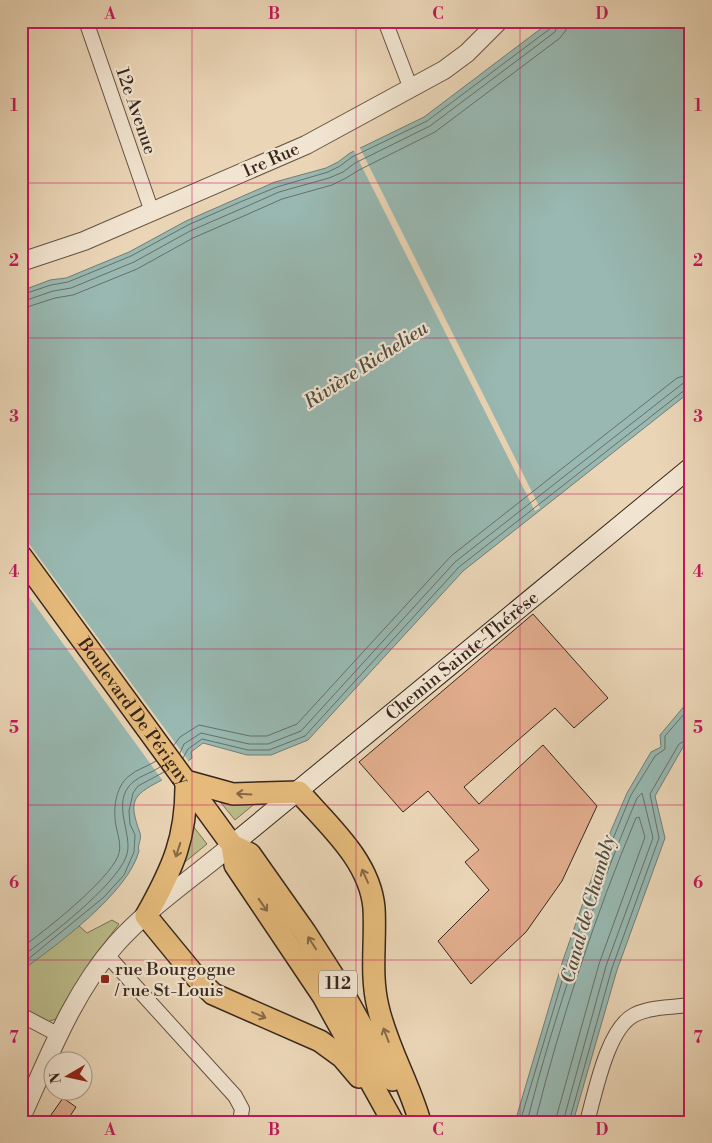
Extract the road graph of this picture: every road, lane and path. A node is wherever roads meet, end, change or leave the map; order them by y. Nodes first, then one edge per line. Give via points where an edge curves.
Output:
1 (86, 21) edge
2 (385, 21) edge
3 (499, 21) edge
4 (411, 89) junction
5 (152, 212) junction
6 (21, 262) edge
7 (691, 467) edge
8 (21, 556) edge
9 (186, 781) junction
10 (299, 792) junction
11 (232, 845) junction
12 (146, 916) junction
13 (108, 954) junction
14 (691, 1005) edge
15 (21, 1015) edge
16 (59, 1035) junction
17 (241, 1115) edge
18 (21, 1118) edge
19 (391, 1118) edge
20 (415, 1122) edge
21 (420, 1122) edge
22 (586, 1122) edge

1 - 5 street, 12e Avenue
2 - 4 street
3 - 4 street, 1re Rue via 455,63
4 - 5 street, 1re Rue via 294,150
5 - 6 street, 1re Rue via 84,241
7 - 10 main road, Chemin Sainte-Thérèse
8 - 9 main road, Boulevard De Périgny / 112
10 -> 9 main road via 243,795
9 - 11 main road, Boulevard De Périgny / 112
9 -> 12 main road via 185,820 178,849 168,876
10 - 11 main road, Chemin Sainte-Thérèse
21 -> 10 main road via 378,1007 373,977 374,909 367,879 351,853
11 - 12 street
11 -> 19 main road, Boulevard De Périgny / 112 via 235,865 323,996
20 -> 11 main road, Boulevard De Périgny / 112 via 352,1007 304,932 250,854
12 - 13 street
12 -> 19 main road via 208,990 327,1045 348,1063
13 - 16 street
13 - 17 street via 235,1096
14 - 22 street via 641,1012 623,1024 610,1047
15 - 16 street
16 - 18 street

